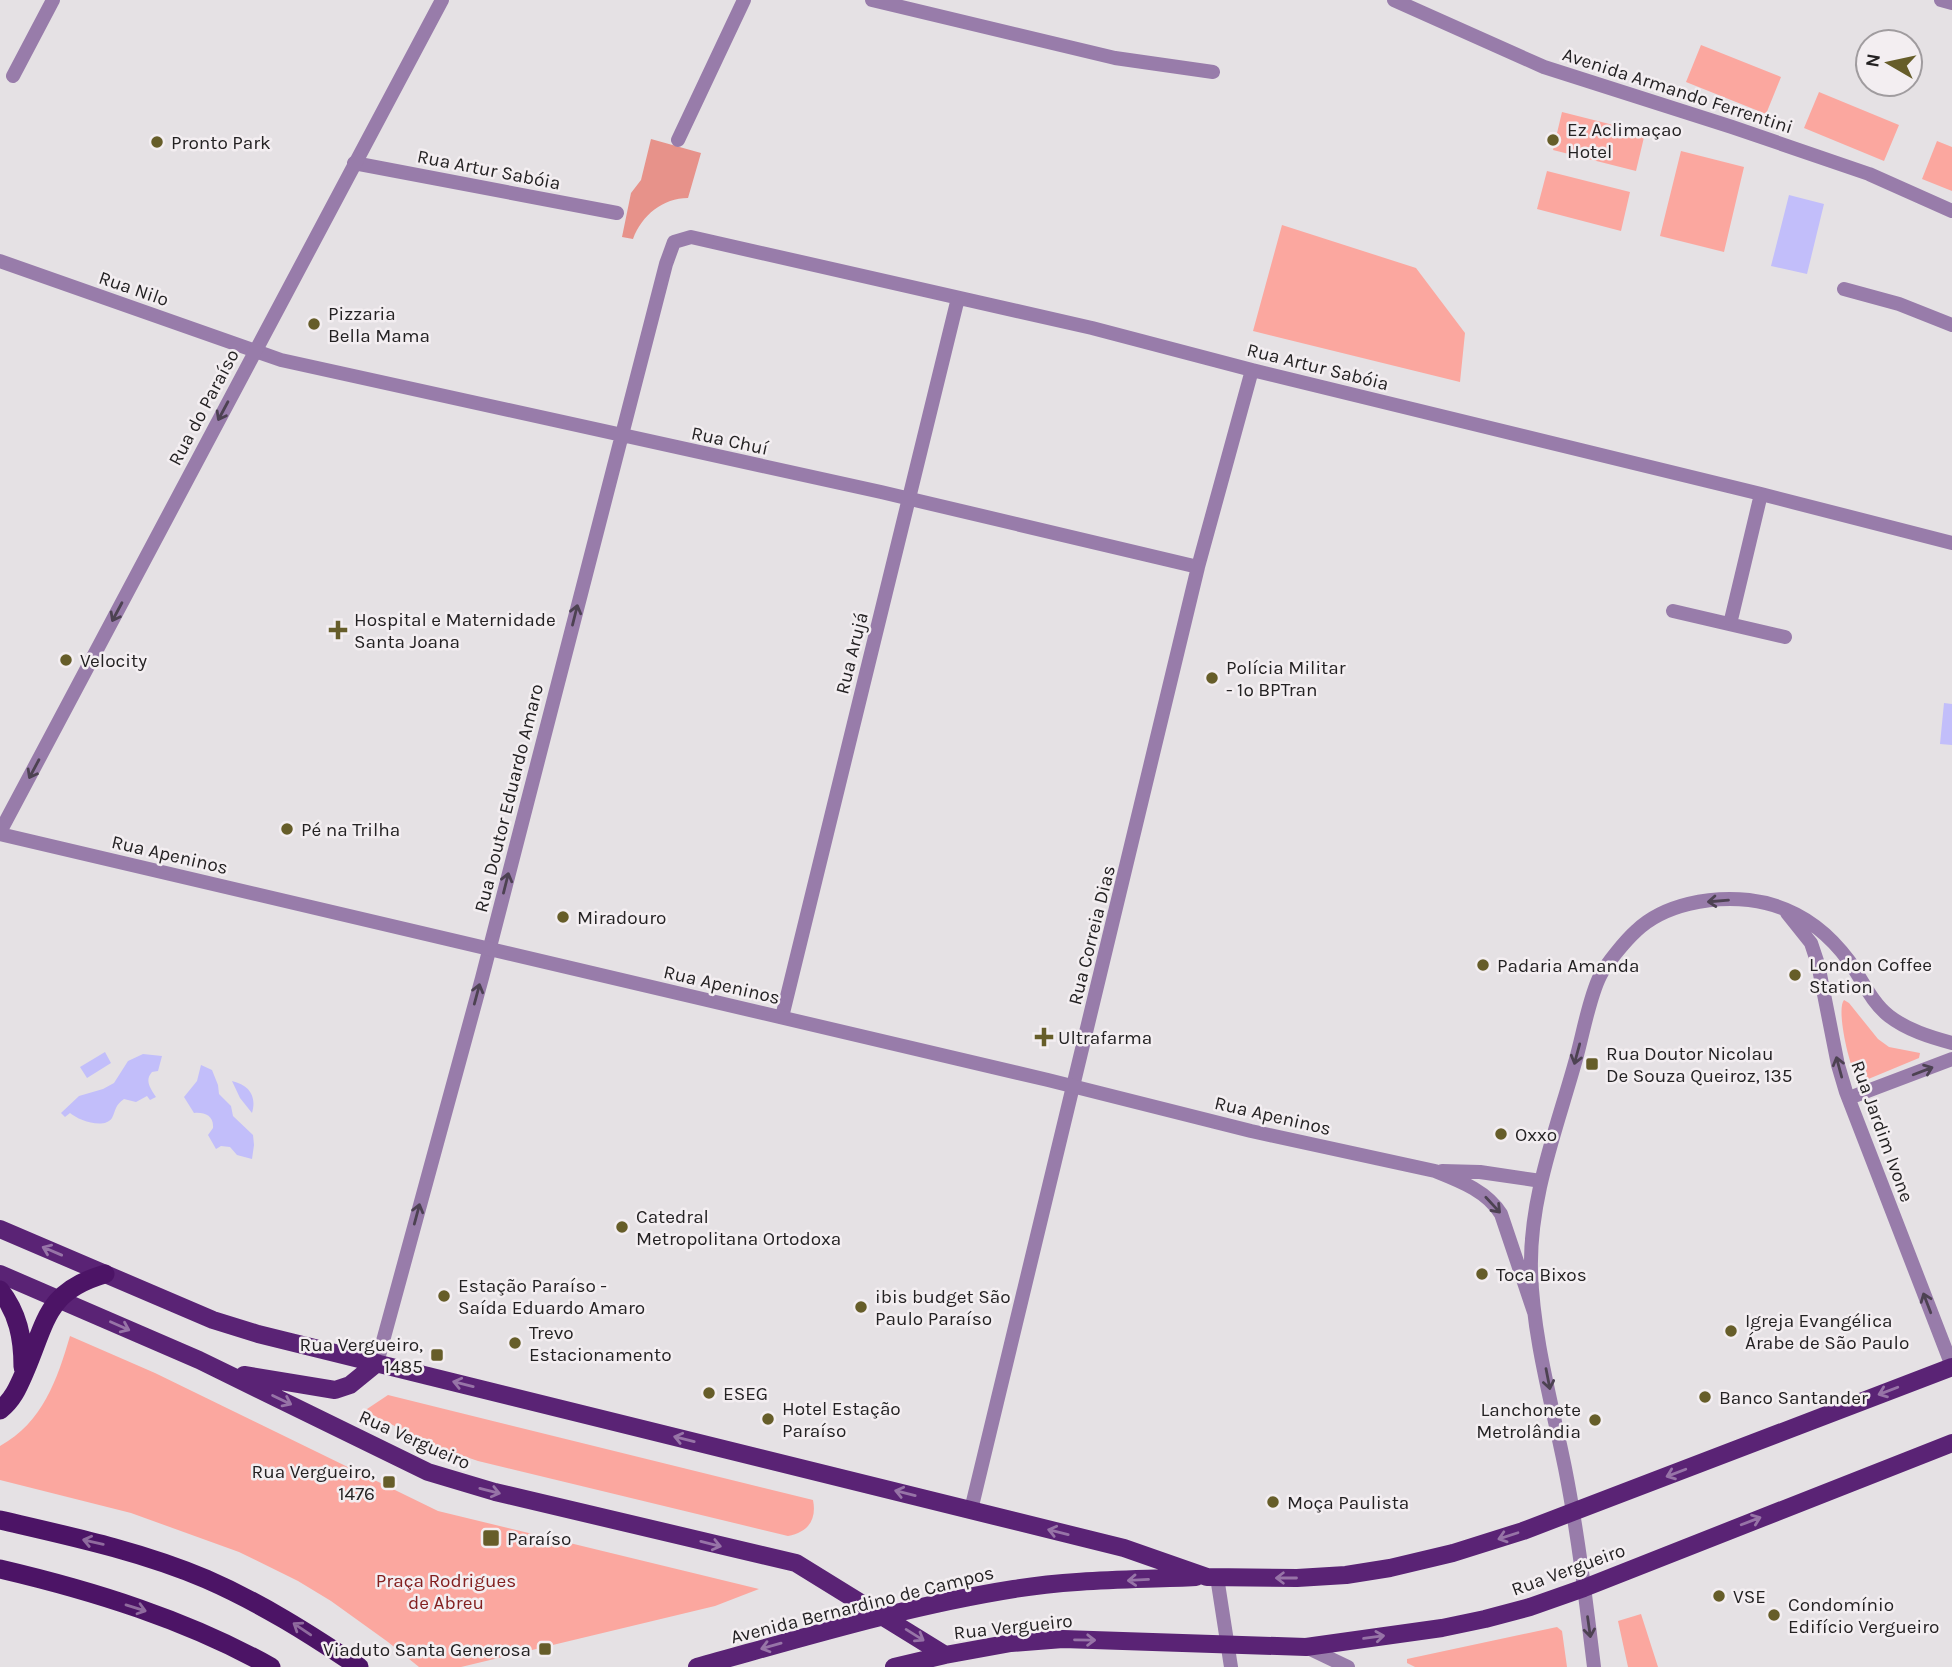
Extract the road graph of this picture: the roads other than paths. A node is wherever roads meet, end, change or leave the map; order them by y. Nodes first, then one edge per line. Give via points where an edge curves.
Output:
1 (53, 0) edge
2 (442, 0) edge
3 (744, 0) edge
4 (873, 0) edge
5 (1394, 0) edge
6 (1941, 0) edge
7 (1952, 3) edge
8 (1213, 72) dead end
9 (13, 76) dead end
10 (678, 140) dead end
11 (354, 163) junction
12 (1952, 211) edge
13 (617, 213) dead end
14 (674, 242) joint
15 (0, 261) edge
16 (1844, 289) dead end
17 (958, 298) junction
18 (1952, 325) edge
19 (254, 351) junction
20 (1252, 370) junction
21 (621, 436) junction
22 (1761, 494) junction
23 (909, 499) junction
24 (1952, 543) edge
25 (1198, 567) junction
26 (1673, 611) dead end
27 (1730, 624) junction
28 (1785, 637) dead end
29 (0, 833) edge
30 (1784, 910) junction
31 (489, 949) junction
32 (782, 1017) junction
33 (1952, 1043) edge
34 (1952, 1059) edge
35 (1074, 1086) junction
36 (1849, 1098) junction
37 (1435, 1171) junction
38 (1541, 1181) junction
39 (0, 1229) edge
40 (0, 1274) edge
41 (105, 1274) junction
42 (0, 1290) edge
43 (58, 1298) junction
44 (1534, 1312) junction
45 (377, 1363) junction
46 (1952, 1367) edge
47 (220, 1370) junction
48 (23, 1376) junction
49 (0, 1410) edge
50 (1952, 1443) edge
51 (971, 1510) junction
52 (1572, 1513) junction
53 (0, 1520) edge
54 (0, 1569) edge
55 (1212, 1577) junction
56 (1584, 1588) junction
57 (884, 1616) junction
58 (1227, 1643) junction
59 (1306, 1647) junction
60 (947, 1661) edge
61 (271, 1667) edge
62 (359, 1667) edge
63 (697, 1667) edge
64 (894, 1667) edge
65 (1231, 1667) edge
66 (1348, 1667) edge
67 (1594, 1667) edge

1 - 9 street
2 - 11 street, Rua do Paraíso
3 - 10 street
4 - 8 street via 1115,58
5 - 12 street, Avenida Armando Ferrentini via 1544,67 1869,174
6 - 7 street
11 - 13 street, Rua Artur Sabóia
11 - 19 street, Rua do Paraíso
14 - 17 street, Rua Artur Sabóia via 691,237
14 - 21 street, Rua Doutor Eduardo Amaro
15 - 19 street, Rua Nilo
16 - 18 street
17 - 20 street, Rua Artur Sabóia
17 - 23 street, Rua Arujá
19 - 21 street, Rua Chuí
19 -> 29 street, Rua do Paraíso
20 - 22 street, Rua Artur Sabóia
20 - 25 street, Rua Correia Dias
21 - 23 street, Rua Chuí
31 -> 21 street, Rua Doutor Eduardo Amaro
22 - 24 street, Rua Artur Sabóia
22 - 27 street
23 - 25 street, Rua Chuí
23 - 32 street, Rua Arujá
25 - 35 street, Rua Correia Dias
26 - 27 street
27 - 28 street
29 - 31 street, Rua Apeninos
30 - 33 street via 1824,932 1888,1016
36 -> 30 street, Rua Jardim Ivone via 1811,943
30 -> 38 street via 1752,901 1715,900 1678,907 1636,931 1601,976
31 - 32 street, Rua Apeninos
45 -> 31 street, Rua Doutor Eduardo Amaro
32 - 35 street, Rua Apeninos
36 -> 34 street
35 - 37 street, Rua Apeninos
35 - 51 street, Rua Correia Dias
46 -> 36 street, Rua Jardim Ivone
37 - 38 street, Rua Apeninos
37 -> 44 street, Rua Apeninos via 1470,1186 1502,1214
38 - 44 street via 1532,1245
41 -> 39 main road
40 - 43 main road, Rua Vergueiro
41 - 43 highway via 82,1281
41 - 45 main road via 247,1331
42 - 48 highway via 19,1325
43 -> 47 main road, Rua Vergueiro
43 - 48 highway
44 -> 52 street
45 - 47 main road via 360,1379 335,1390
51 -> 45 main road
46 -> 52 main road
47 -> 57 main road, Rua Vergueiro via 446,1479 796,1563
48 - 49 highway via 18,1390
56 -> 50 main road, Rua Vergueiro
55 -> 51 main road via 1124,1548
52 -> 55 main road via 1453,1553 1390,1568 1297,1578
52 - 56 street
62 -> 53 highway via 289,1620 205,1579 116,1547
54 -> 61 highway via 153,1613
55 -> 57 main road, Avenida Bernardino de Campos via 1039,1585
55 - 58 street
59 -> 56 main road, Rua Vergueiro via 1442,1628
56 -> 67 street
57 -> 60 main road, Rua Vergueiro
57 -> 63 main road, Avenida Bernardino de Campos
58 - 59 main road, Rua Vergueiro
60 -> 58 main road, Rua Vergueiro via 1011,1643 1063,1639
58 - 65 street
59 - 66 street
60 - 64 main road

